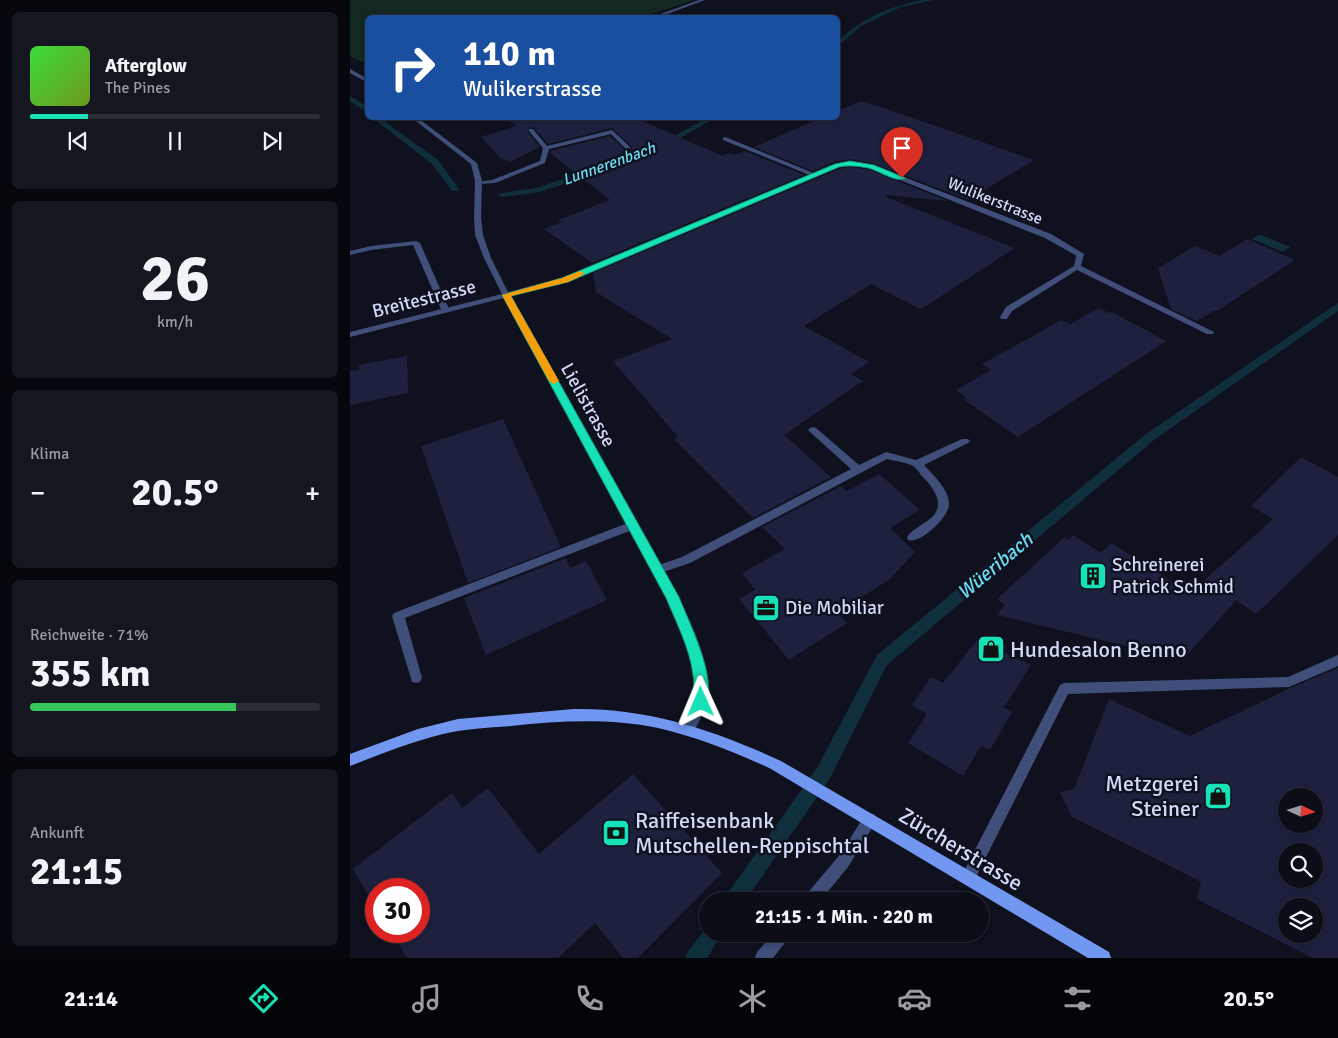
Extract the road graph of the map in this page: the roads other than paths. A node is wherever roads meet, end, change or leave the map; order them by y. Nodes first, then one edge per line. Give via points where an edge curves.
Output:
1 (703, 0) edge
2 (661, 15) edge
3 (350, 71) edge
4 (365, 80) edge
5 (418, 120) edge
6 (531, 130) dead end
7 (724, 139) dead end
8 (546, 148) junction
9 (628, 148) dead end
10 (814, 175) junction
11 (479, 183) junction
12 (350, 253) edge
13 (1077, 267) junction
14 (506, 295) junction
15 (445, 309) junction
16 (1004, 317) dead end
17 (1210, 332) dead end
18 (350, 335) edge
19 (813, 430) dead end
20 (965, 441) dead end
21 (917, 464) junction
22 (858, 470) junction
23 (633, 525) junction
24 (912, 537) dead end
25 (657, 570) junction
26 (1338, 660) edge
27 (416, 678) dead end
28 (688, 730) junction
29 (350, 760) edge
30 (870, 820) junction
31 (968, 878) junction
32 (818, 892) edge
33 (776, 942) edge
34 (763, 958) edge
35 (1103, 958) edge

1 - 2 street
3 - 4 street
5 - 11 street, Lielistrasse via 474,163
6 - 8 street
7 - 10 street
8 - 9 street via 612,132
8 - 11 street via 543,162 493,182
10 - 13 street, Wulikerstrasse via 850,163 871,166 1048,236 1080,254
10 - 14 street, Wulikerstrasse via 565,280
11 - 14 street, Lielistrasse via 479,235
12 - 15 street via 416,243
13 - 16 street via 1009,309
13 - 17 street
14 - 15 street, Breitestrasse
14 - 23 street, Lielistrasse
15 - 18 street, Breitestrasse
19 - 22 street
20 - 21 street
21 - 22 street via 886,455
21 - 24 street via 940,489 944,503 940,518
22 - 25 street via 686,560
23 - 25 street, Lielistrasse
23 - 27 street via 398,616
25 - 28 street, Lielistrasse via 683,622 700,675 701,702
26 - 31 street via 1289,682 1064,689
28 - 29 main road, Zürcherstrasse via 640,719 597,714 562,715 458,725
28 - 30 main road, Zürcherstrasse via 730,744 776,765
30 - 31 main road, Zürcherstrasse
30 - 32 street via 843,862
31 - 35 main road, Zürcherstrasse
33 - 34 street

